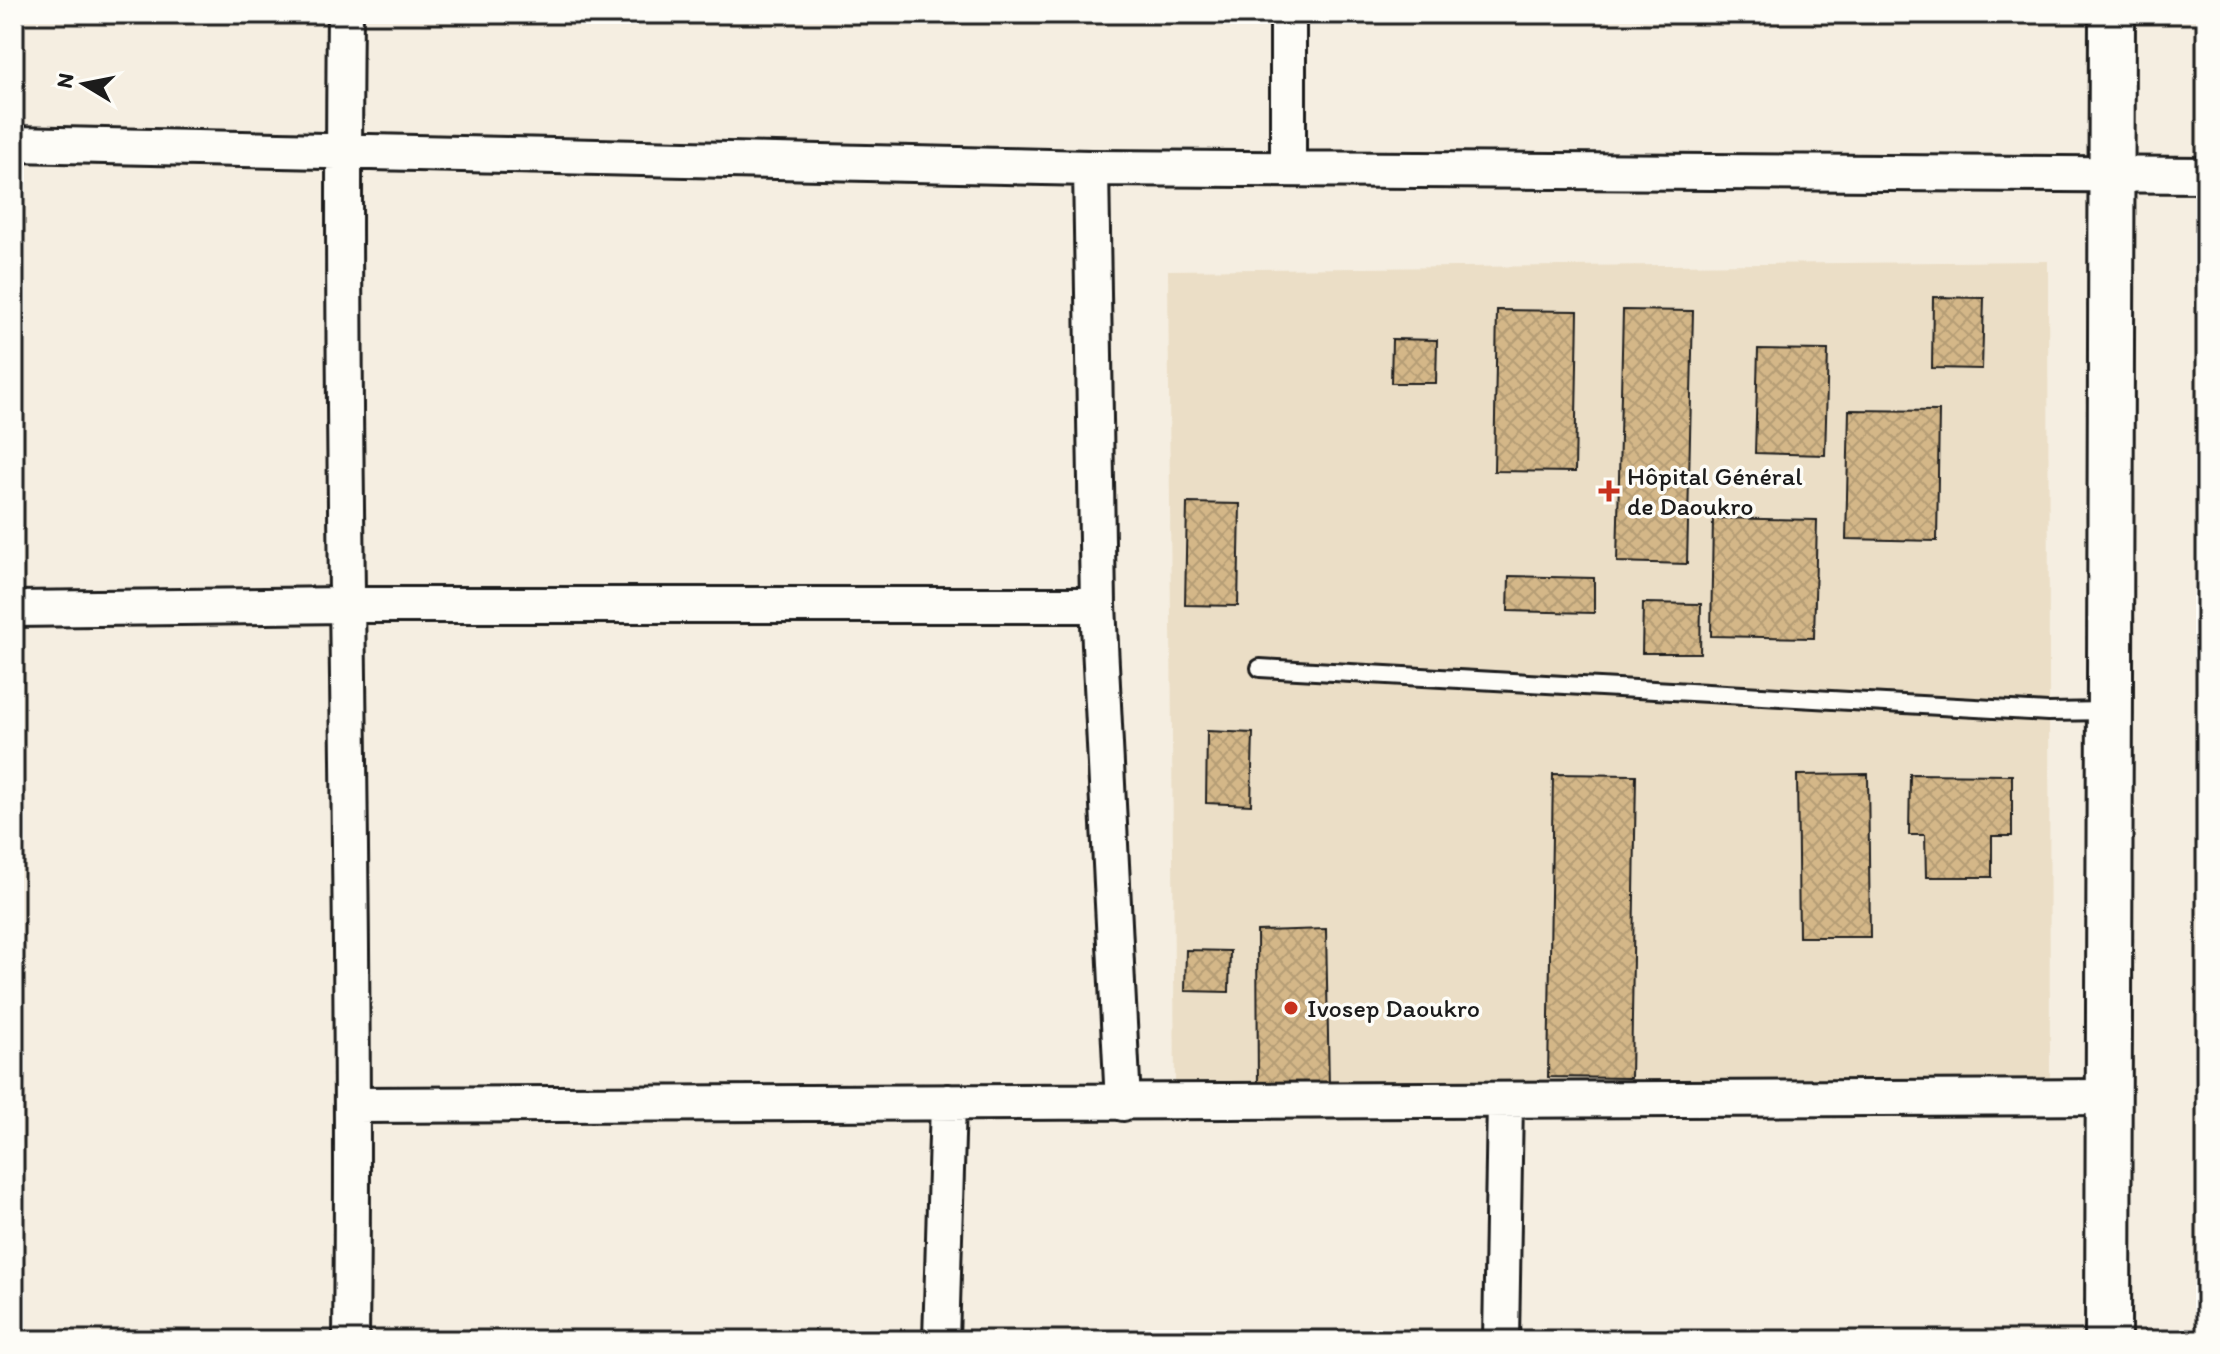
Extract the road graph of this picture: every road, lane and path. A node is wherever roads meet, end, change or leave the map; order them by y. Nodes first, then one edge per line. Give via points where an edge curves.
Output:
1 (345, 14) edge
2 (1288, 14) edge
3 (2112, 14) edge
4 (14, 144) edge
5 (344, 150) junction
6 (1091, 168) junction
7 (1288, 169) junction
8 (2111, 175) junction
9 (2206, 175) edge
10 (345, 605) junction
11 (1098, 605) junction
12 (14, 609) edge
13 (1260, 668) dead end
14 (2109, 711) junction
15 (2111, 1097) junction
16 (1505, 1100) junction
17 (948, 1102) junction
18 (1123, 1103) junction
19 (354, 1105) junction
20 (351, 1340) edge
21 (941, 1340) edge
22 (1501, 1340) edge
23 (2108, 1340) edge

1 - 5 street
2 - 7 street
3 - 8 main road
4 - 5 street
5 - 6 street
5 - 10 street
6 - 7 street
6 - 11 street
7 - 8 street
8 - 9 street
8 - 14 main road
10 - 11 street
10 - 12 street
10 - 19 street
11 - 18 street
13 - 14 lane via 2048,712
14 - 15 main road
15 - 16 street
15 - 23 main road
16 - 18 street
16 - 22 street
17 - 18 street
17 - 19 street
17 - 21 street
19 - 20 street

